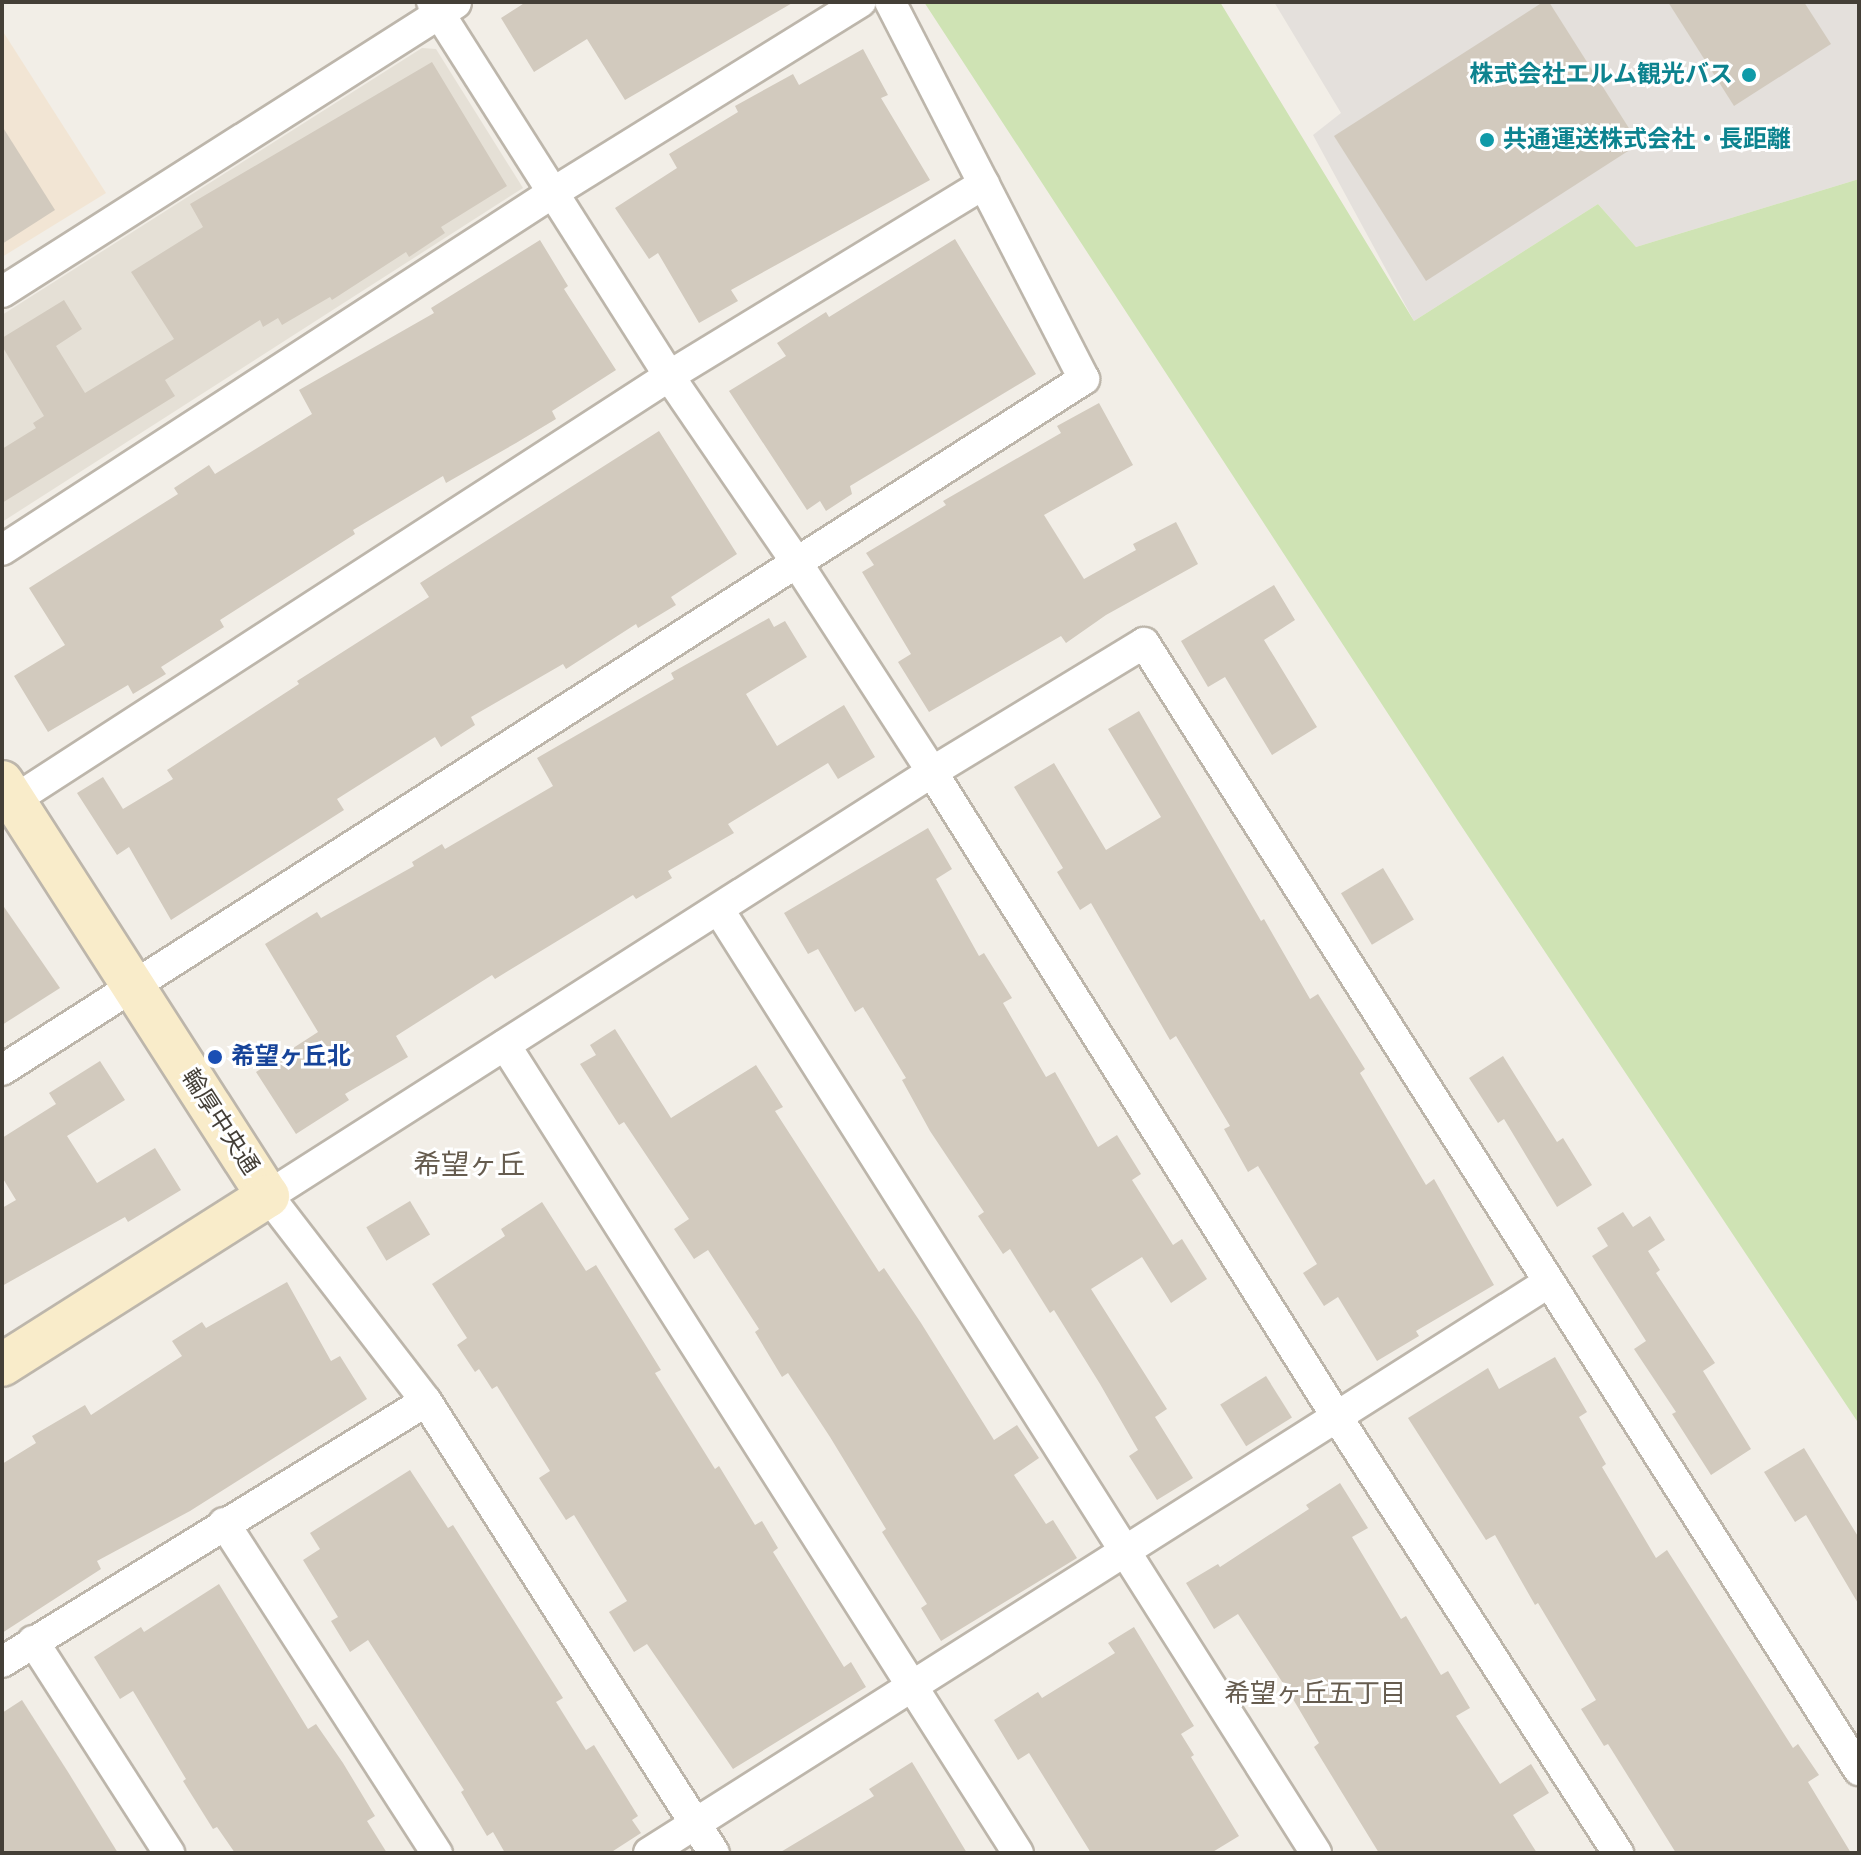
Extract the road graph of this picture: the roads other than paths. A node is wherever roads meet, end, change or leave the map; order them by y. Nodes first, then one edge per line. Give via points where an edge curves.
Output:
1 (861, 2) edge
2 (890, 2) edge
3 (443, 6) edge
4 (984, 184) junction
5 (554, 192) junction
6 (2, 292) edge
7 (669, 376) junction
8 (2, 550) edge
9 (797, 563) junction
10 (932, 772) junction
11 (6, 797) edge
12 (719, 910) junction
13 (135, 988) junction
14 (505, 1045) junction
15 (2, 1070) edge
16 (268, 1196) junction
17 (1549, 1282) junction
18 (2, 1365) edge
19 (426, 1401) junction
20 (1337, 1417) junction
21 (224, 1523) junction
22 (1124, 1552) junction
23 (33, 1641) junction
24 (2, 1662) edge
25 (911, 1686) junction
26 (1859, 1770) edge
27 (695, 1824) junction
28 (169, 1853) edge
29 (437, 1853) edge
30 (649, 1853) edge
31 (714, 1853) edge
32 (1018, 1853) edge
33 (1316, 1853) edge
34 (1618, 1853) edge

1 - 5 street
2 - 4 street
3 - 5 street
3 - 6 street
4 - 7 street
4 - 9 street via 1084,379
5 - 7 street
5 - 8 street
7 - 9 street
7 - 11 street
9 - 10 street
9 - 13 street
10 - 12 street
10 - 17 street via 1144,643
10 - 20 street
11 - 13 street, 輪厚中央通
12 - 14 street
12 - 22 street
13 - 15 street
13 - 16 street, 輪厚中央通
14 - 16 street
14 - 25 street
16 - 18 street, 輪厚中央通
16 - 19 street
17 - 20 street
17 - 26 street
19 - 21 street
19 - 27 street
20 - 22 street
20 - 34 street
21 - 23 street
21 - 29 street
22 - 25 street
22 - 33 street
23 - 24 street
23 - 28 street
25 - 27 street
25 - 32 street
27 - 30 street
27 - 31 street

